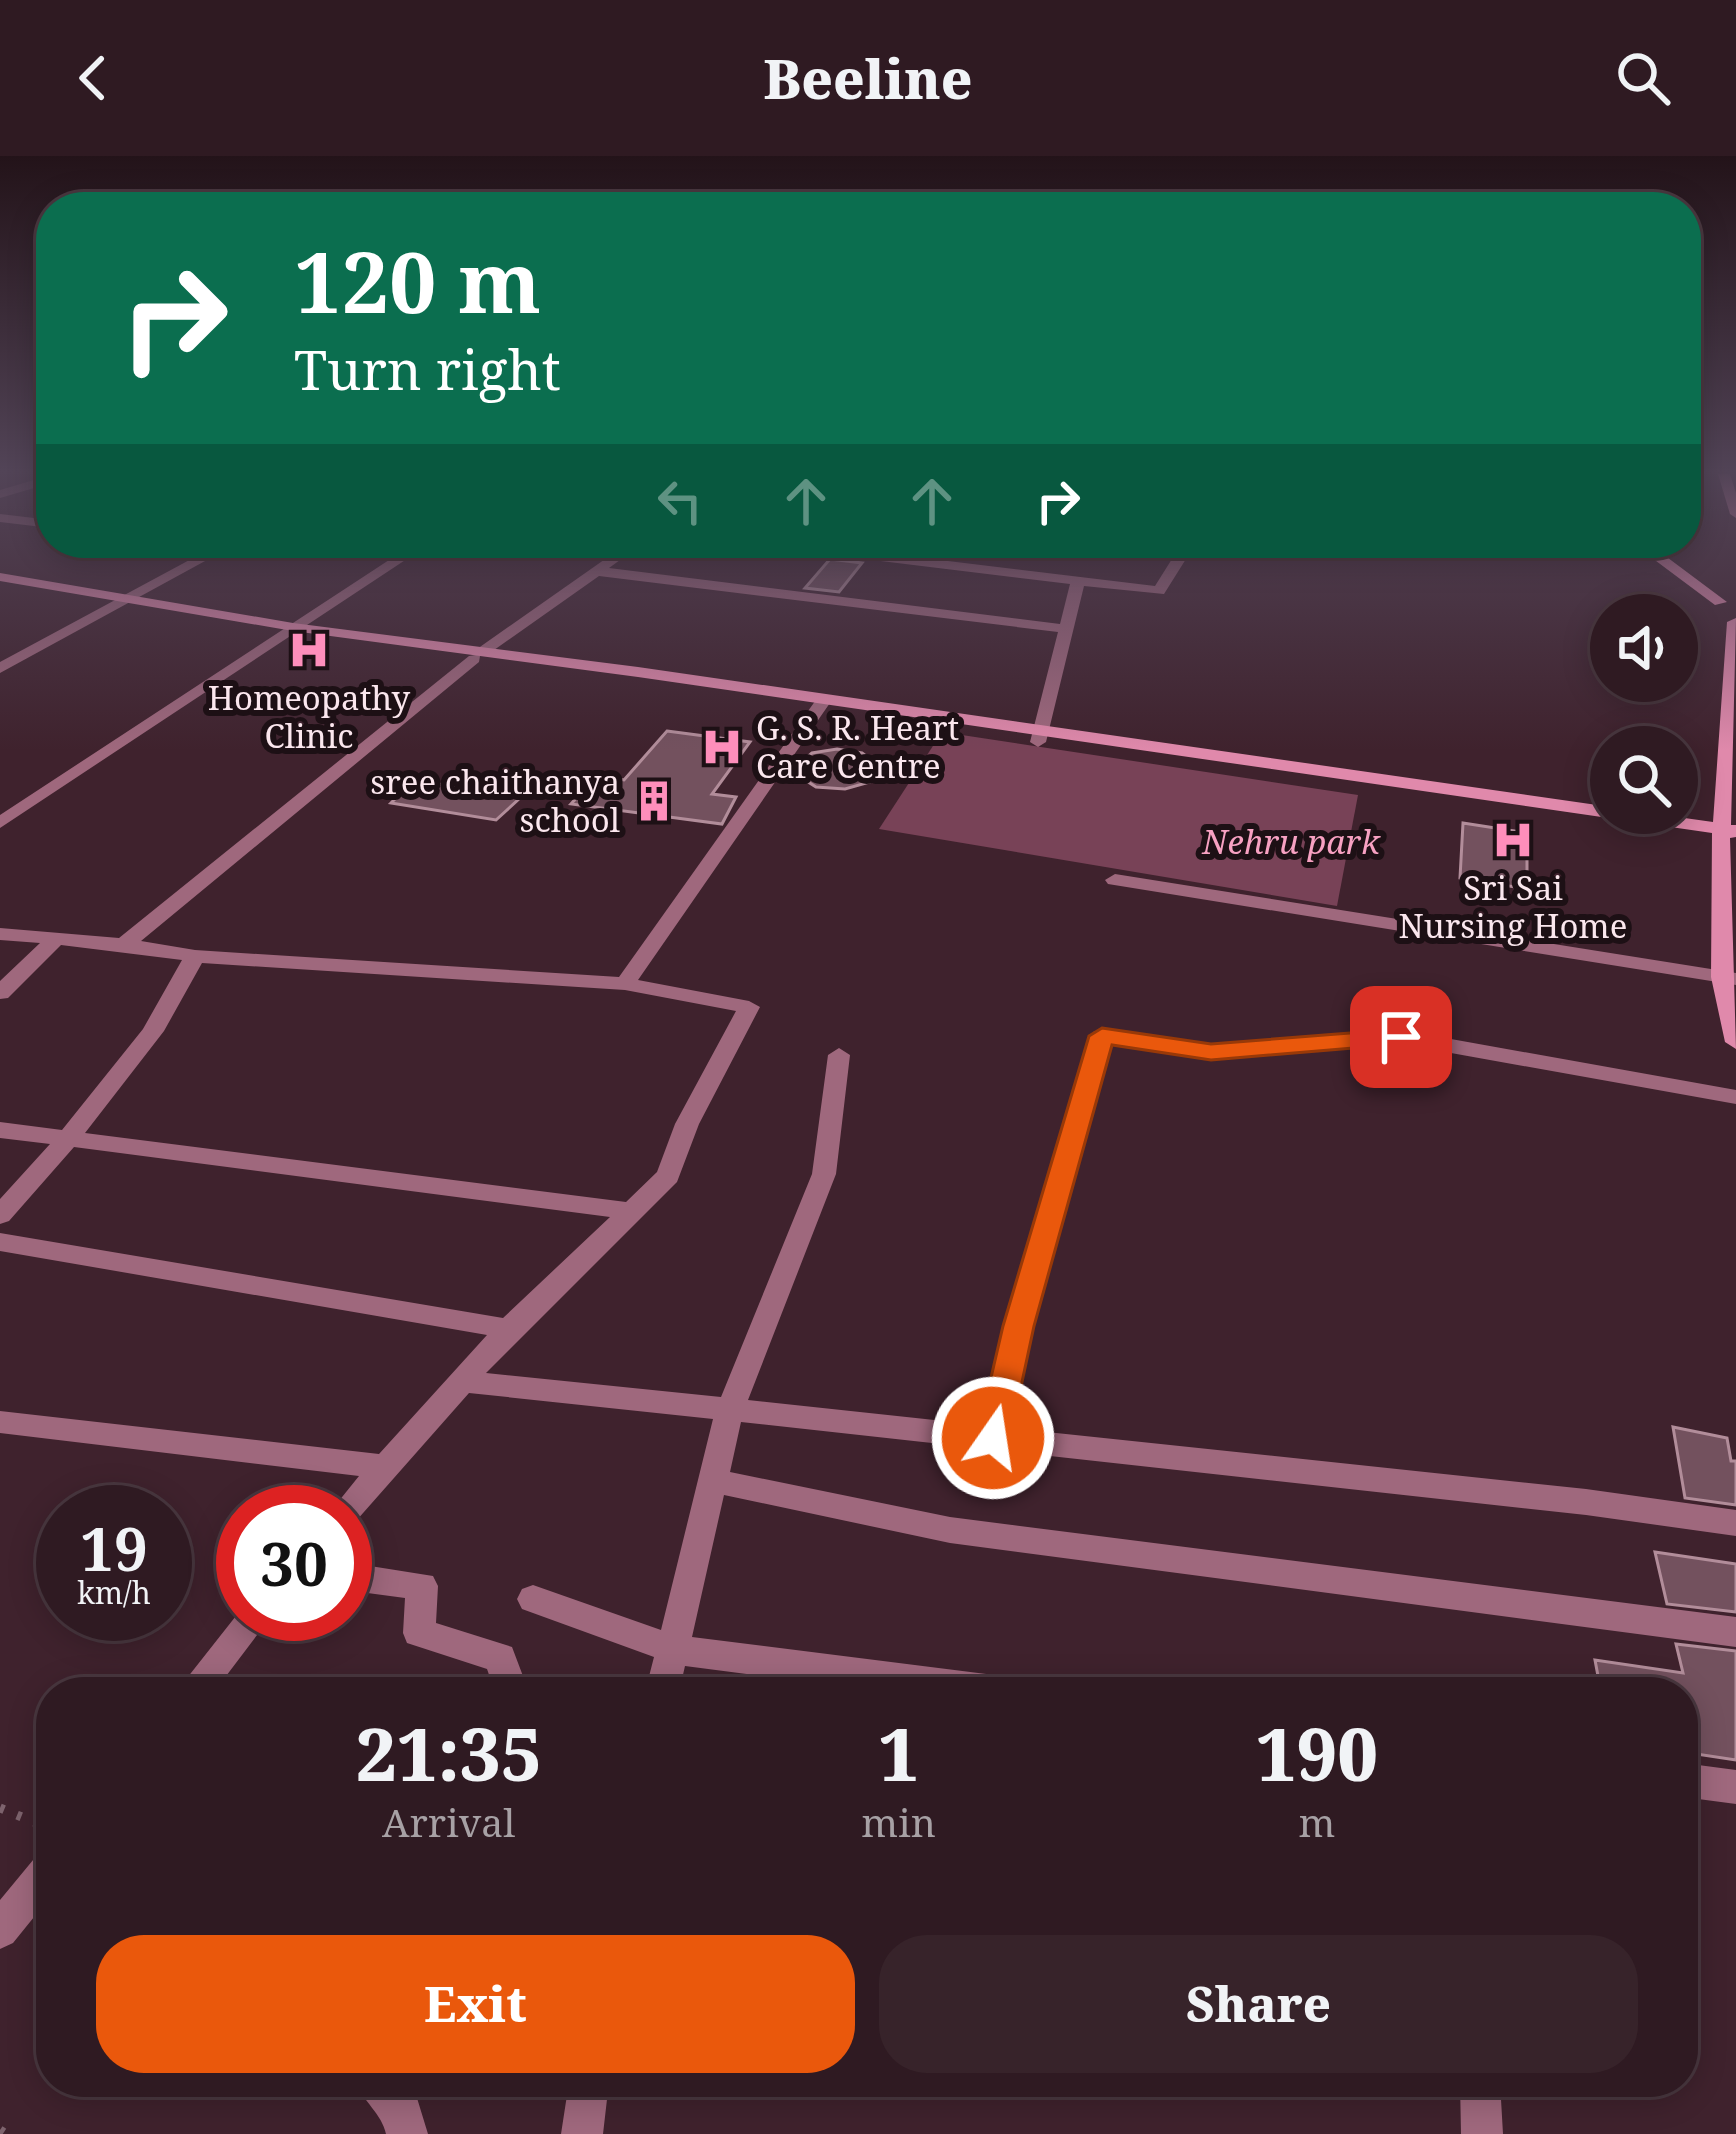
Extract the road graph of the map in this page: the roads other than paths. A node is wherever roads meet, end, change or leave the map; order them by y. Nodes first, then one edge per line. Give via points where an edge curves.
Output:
1 (186, 566) edge
2 (388, 566) edge
3 (602, 566) edge
4 (952, 566) edge
5 (1175, 566) edge
6 (1677, 566) edge
7 (1689, 566) edge
8 (596, 571) junction
9 (0, 577) edge
10 (1078, 582) junction
11 (0, 590) edge
12 (1731, 600) edge
13 (114, 604) junction
14 (1735, 623) edge
15 (1068, 629) junction
16 (288, 630) junction
17 (478, 656) junction
18 (0, 668) edge
19 (820, 704) junction
20 (1039, 737) junction
21 (0, 823) edge
22 (1729, 835) edge
23 (1115, 880) dead end
24 (0, 934) edge
25 (56, 939) junction
26 (124, 944) junction
27 (195, 956) junction
28 (1728, 978) edge
29 (626, 984) junction
30 (0, 993) edge
31 (1736, 1042) edge
32 (839, 1055) dead end
33 (1736, 1097) edge
34 (0, 1130) edge
35 (68, 1139) junction
36 (630, 1211) junction
37 (0, 1215) edge
38 (0, 1242) edge
39 (509, 1329) junction
40 (461, 1381) junction
41 (730, 1409) junction
42 (0, 1422) edge
43 (993, 1438) junction
44 (385, 1467) junction
45 (711, 1480) junction
46 (369, 1485) edge
47 (1736, 1523) edge
48 (372, 1580) edge
49 (533, 1599) dead end
50 (1736, 1632) edge
51 (235, 1641) edge
52 (672, 1649) junction
53 (205, 1677) edge
54 (507, 1677) edge
55 (665, 1677) edge
56 (888, 1677) edge
57 (1698, 1782) edge
58 (1736, 1787) edge
59 (36, 1886) edge
60 (0, 1930) edge
61 (388, 2097) edge
62 (587, 2097) edge
63 (1481, 2097) edge
64 (407, 2134) edge
65 (582, 2134) edge
66 (1482, 2134) edge

1 - 13 street
2 - 16 street
3 - 8 street
4 - 10 street
5 - 10 street via 1160,591
6 - 12 main road
7 - 12 main road
8 - 15 street
8 - 17 street
9 - 13 main road
10 - 15 street
11 - 13 main road
12 - 14 main road via 1714,612
13 - 16 main road
13 - 18 street
14 - 22 main road
15 - 20 street
16 - 17 main road
16 - 21 street
17 - 19 main road
17 - 26 street
19 - 20 main road
19 - 29 street
20 - 22 main road
22 - 28 main road
23 - 28 street
24 - 25 street
25 - 26 street
25 - 30 street
26 - 27 street
27 - 29 street
27 - 35 street via 153,1031
28 - 31 main road
29 - 36 street via 749,1006 668,1176
32 - 41 street via 824,1174
33 - 43 street via 1401,1037 1211,1052 1102,1036
34 - 35 street
35 - 36 street
35 - 37 street
36 - 39 street
38 - 39 street
39 - 40 street
40 - 41 street
40 - 44 street
41 - 43 street
41 - 45 street
42 - 44 street
43 - 47 street
44 - 46 street
45 - 50 street via 950,1530
45 - 52 street
48 - 54 street via 422,1586 419,1633 500,1658
49 - 52 street
51 - 53 street
52 - 55 street
52 - 56 street
57 - 58 street
59 - 60 street
61 - 64 street
62 - 65 street
63 - 66 street

